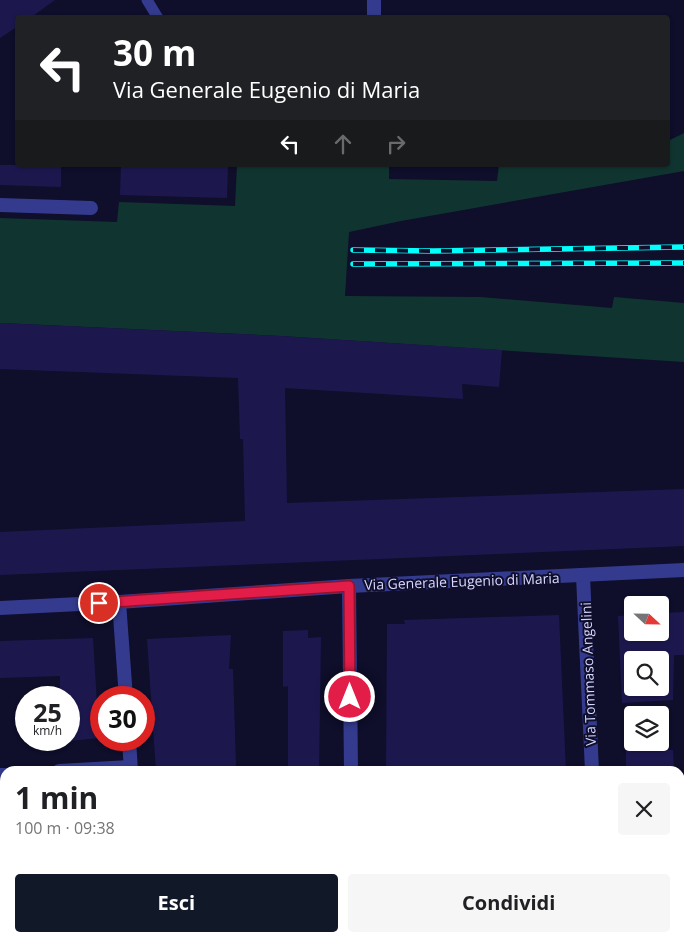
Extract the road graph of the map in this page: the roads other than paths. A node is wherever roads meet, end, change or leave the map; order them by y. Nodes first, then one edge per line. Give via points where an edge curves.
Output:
1 (147, 0) edge
2 (374, 0) edge
3 (156, 15) edge
4 (374, 15) edge
5 (0, 205) edge
6 (91, 208) dead end
7 (684, 570) edge
8 (584, 576) junction
9 (349, 586) junction
10 (119, 602) junction
11 (0, 608) edge
12 (125, 686) edge
13 (129, 751) edge
14 (130, 766) edge
15 (351, 766) edge
16 (592, 766) edge

1 - 3 lane
2 - 4 street
5 - 6 street
7 - 8 street, Via Generale Eugenio di Maria
8 - 9 street, Via Generale Eugenio di Maria
8 - 16 street, Via Tommaso Angelini
9 - 10 street, Via Generale Eugenio di Maria
9 - 15 street
10 - 11 street, Via Generale Eugenio di Maria
10 - 12 street
13 - 14 street

